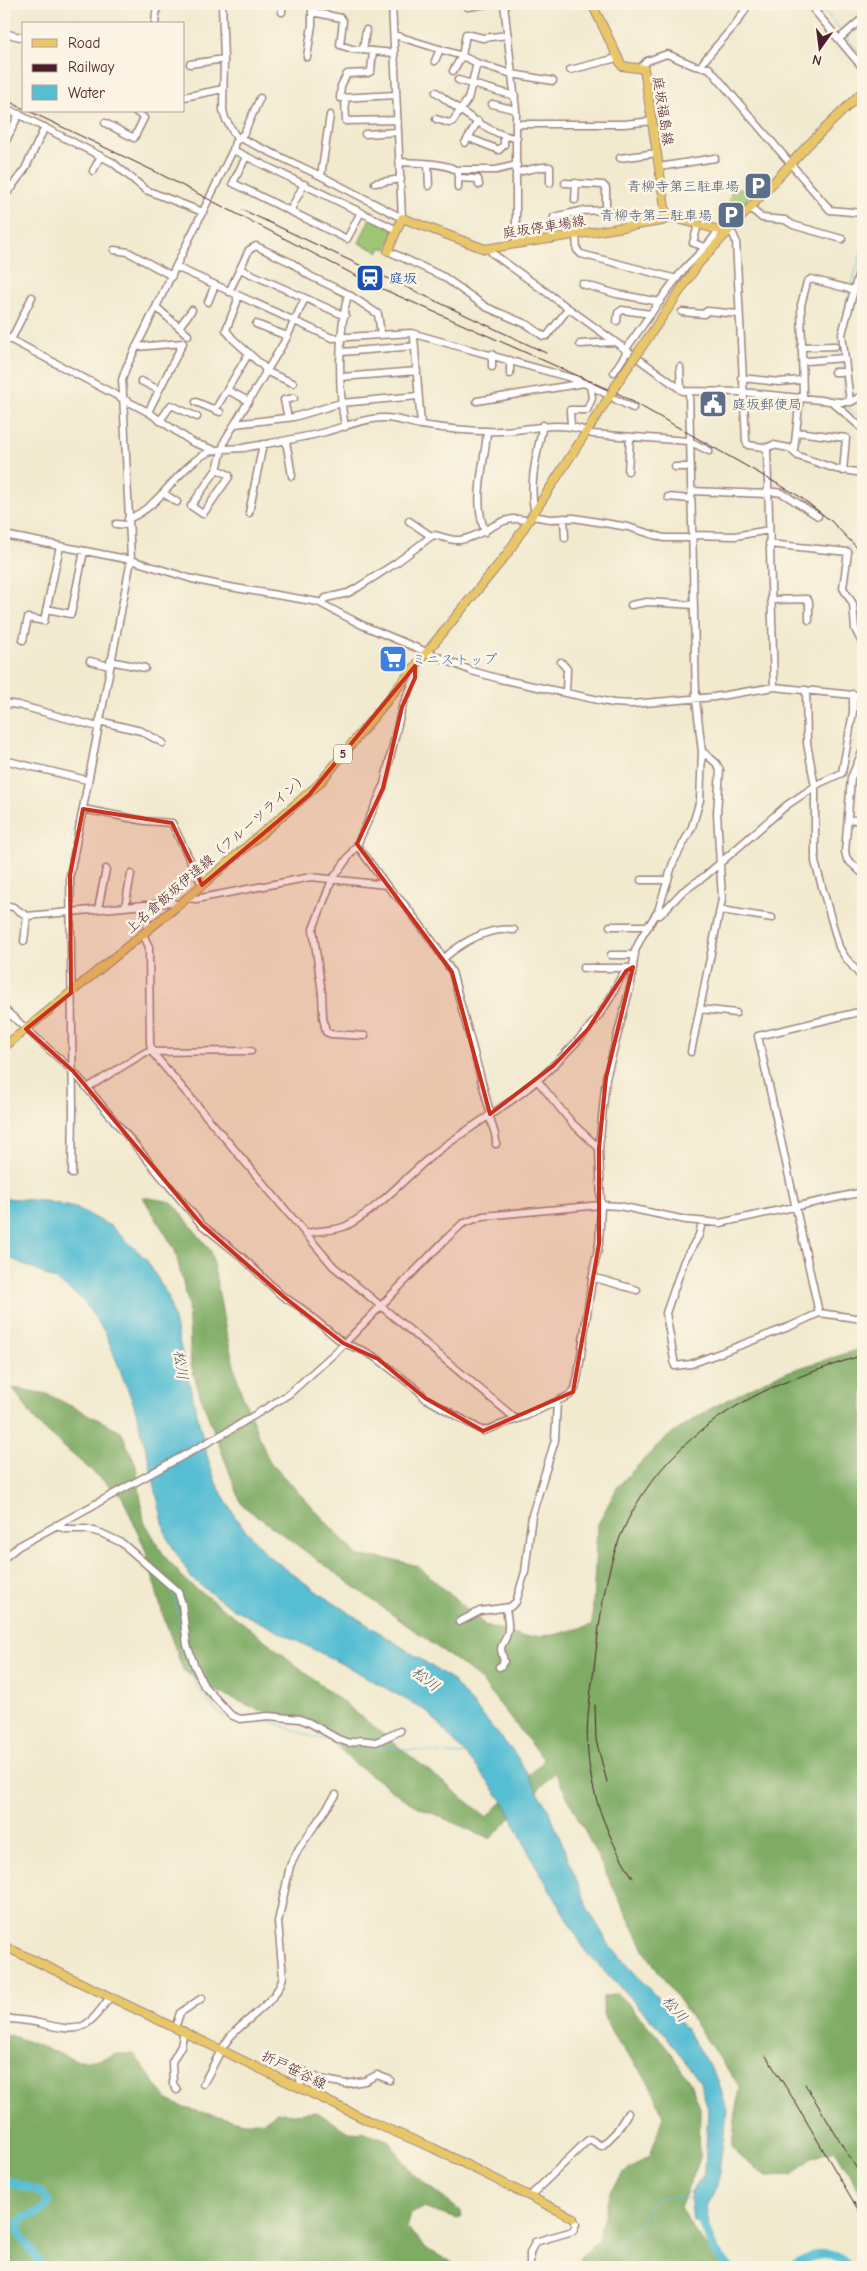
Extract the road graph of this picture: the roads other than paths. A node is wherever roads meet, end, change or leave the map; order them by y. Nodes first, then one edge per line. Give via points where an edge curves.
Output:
1 (157, 4) edge
2 (222, 4) edge
3 (282, 4) edge
4 (312, 4) edge
5 (392, 4) edge
6 (487, 4) edge
7 (504, 4) edge
8 (592, 4) edge
9 (748, 4) edge
10 (809, 4) edge
11 (468, 7) dead end
12 (282, 12) dead end
13 (312, 12) junction
14 (863, 18) edge
15 (156, 22) edge
16 (366, 30) dead end
17 (4, 33) edge
18 (508, 34) junction
19 (394, 35) junction
20 (22, 38) edge
21 (839, 39) junction
22 (440, 49) junction
23 (363, 50) junction
24 (373, 51) junction
25 (394, 53) junction
26 (462, 56) junction
27 (307, 57) dead end
28 (617, 58) junction
29 (224, 59) junction
30 (435, 61) dead end
31 (477, 63) junction
32 (190, 64) dead end
33 (641, 67) junction
34 (700, 67) junction
35 (863, 68) edge
36 (570, 70) dead end
37 (452, 71) dead end
38 (512, 74) junction
39 (458, 80) dead end
40 (553, 81) dead end
41 (473, 84) junction
42 (223, 89) junction
43 (863, 91) edge
44 (436, 92) dead end
45 (396, 95) junction
46 (515, 96) junction
47 (185, 97) edge
48 (260, 98) dead end
49 (346, 98) junction
50 (492, 104) dead end
51 (4, 107) edge
52 (460, 110) junction
53 (516, 110) junction
54 (136, 112) edge
55 (19, 114) junction
56 (330, 115) dead end
57 (436, 119) dead end
58 (397, 120) junction
59 (478, 121) junction
60 (652, 121) junction
61 (105, 123) dead end
62 (517, 124) junction
63 (45, 127) junction
64 (398, 132) junction
65 (365, 134) dead end
66 (504, 137) junction
67 (517, 138) junction
68 (239, 139) junction
69 (4, 145) edge
70 (233, 150) junction
71 (657, 153) junction
72 (101, 156) junction
73 (246, 157) junction
74 (620, 158) dead end
75 (715, 158) dead end
76 (400, 162) junction
77 (791, 163) junction
78 (428, 164) junction
79 (659, 166) junction
80 (517, 168) junction
81 (458, 170) junction
82 (93, 171) dead end
83 (321, 176) junction
84 (458, 178) junction
85 (401, 179) junction
86 (4, 182) edge
87 (374, 183) dead end
88 (550, 183) dead end
89 (565, 183) dead end
90 (576, 183) junction
91 (304, 184) junction
92 (479, 185) dead end
93 (429, 186) dead end
94 (13, 187) junction
95 (458, 188) dead end
96 (4, 196) edge
97 (575, 200) dead end
98 (750, 208) junction
99 (606, 210) junction
100 (290, 211) junction
101 (204, 212) junction
102 (361, 212) junction
103 (863, 213) edge
104 (670, 217) junction
105 (402, 218) junction
106 (698, 225) junction
107 (630, 226) junction
108 (397, 230) junction
109 (718, 230) junction
110 (727, 232) junction
111 (576, 235) junction
112 (550, 239) junction
113 (842, 239) dead end
114 (516, 244) junction
115 (705, 248) junction
116 (490, 249) junction
117 (114, 250) dead end
118 (388, 251) joint
119 (863, 257) edge
120 (176, 267) junction
121 (240, 269) junction
122 (172, 276) junction
123 (677, 279) junction
124 (582, 284) dead end
125 (215, 285) junction
126 (853, 290) junction
127 (229, 292) junction
128 (348, 294) junction
129 (237, 296) junction
130 (32, 297) dead end
131 (305, 298) junction
132 (208, 302) dead end
133 (660, 302) junction
134 (156, 307) junction
135 (568, 309) junction
136 (192, 310) dead end
137 (682, 312) dead end
138 (651, 314) junction
139 (738, 314) junction
140 (344, 316) junction
141 (617, 321) dead end
142 (295, 322) junction
143 (256, 324) dead end
144 (179, 327) junction
145 (411, 333) junction
146 (381, 334) junction
147 (188, 335) dead end
148 (4, 336) edge
149 (287, 336) junction
150 (342, 338) junction
151 (11, 340) junction
152 (614, 342) junction
153 (580, 344) dead end
154 (415, 346) junction
155 (835, 346) dead end
156 (136, 347) junction
157 (801, 347) junction
158 (626, 351) junction
159 (342, 352) junction
160 (249, 353) junction
161 (492, 354) junction
162 (844, 358) junction
163 (510, 360) junction
164 (807, 361) dead end
165 (492, 367) dead end
166 (680, 367) dead end
167 (266, 370) junction
168 (417, 371) junction
169 (614, 372) dead end
170 (834, 372) dead end
171 (846, 372) junction
172 (510, 374) dead end
173 (341, 378) junction
174 (741, 378) junction
175 (801, 380) junction
176 (140, 381) dead end
177 (292, 383) dead end
178 (588, 384) junction
179 (159, 390) junction
180 (227, 390) junction
181 (681, 390) junction
182 (689, 392) junction
183 (742, 392) junction
184 (863, 395) edge
185 (418, 396) junction
186 (611, 396) junction
187 (801, 397) junction
188 (123, 398) junction
189 (294, 398) dead end
190 (249, 401) junction
191 (477, 401) dead end
192 (831, 401) junction
193 (196, 402) dead end
194 (845, 402) junction
195 (341, 403) junction
196 (632, 408) dead end
197 (148, 412) junction
198 (198, 417) dead end
199 (288, 418) junction
200 (160, 421) junction
201 (235, 424) junction
202 (420, 425) junction
203 (542, 425) junction
204 (571, 426) junction
205 (345, 427) junction
206 (863, 429) edge
207 (584, 430) dead end
208 (487, 431) junction
209 (797, 432) junction
210 (592, 434) dead end
211 (630, 438) junction
212 (286, 441) junction
213 (689, 441) junction
214 (263, 444) junction
215 (766, 448) junction
216 (218, 449) junction
217 (709, 451) dead end
218 (794, 451) junction
219 (675, 467) dead end
220 (690, 467) junction
221 (217, 469) junction
222 (628, 471) dead end
223 (843, 471) junction
224 (863, 473) edge
225 (292, 476) dead end
226 (690, 491) junction
227 (767, 492) junction
228 (163, 493) junction
229 (668, 497) dead end
230 (691, 499) junction
231 (177, 502) dead end
232 (249, 513) dead end
233 (818, 516) dead end
234 (532, 517) junction
235 (564, 518) junction
236 (409, 521) dead end
237 (128, 522) junction
238 (116, 524) dead end
239 (769, 530) junction
240 (485, 532) junction
241 (4, 535) edge
242 (431, 536) junction
243 (692, 536) junction
244 (565, 538) dead end
245 (769, 544) junction
246 (60, 546) junction
247 (84, 551) junction
248 (131, 560) junction
249 (771, 600) junction
250 (321, 603) junction
251 (631, 605) dead end
252 (694, 605) junction
253 (47, 609) junction
254 (809, 620) dead end
255 (23, 640) dead end
256 (863, 645) edge
257 (427, 651) junction
258 (90, 661) dead end
259 (560, 662) dead end
260 (110, 663) junction
261 (414, 666) junction
262 (145, 668) dead end
263 (774, 687) junction
264 (806, 690) junction
265 (566, 693) junction
266 (853, 694) junction
267 (863, 696) edge
268 (696, 699) junction
269 (4, 703) edge
270 (98, 724) junction
271 (163, 742) dead end
272 (863, 750) edge
273 (702, 751) junction
274 (4, 760) edge
275 (843, 771) junction
276 (851, 776) junction
277 (87, 780) junction
278 (815, 786) junction
279 (83, 809) junction
280 (848, 819) junction
281 (863, 821) edge
282 (357, 845) junction
283 (719, 864) junction
284 (106, 869) dead end
285 (131, 874) dead end
286 (863, 874) edge
287 (332, 880) junction
288 (640, 880) dead end
289 (668, 880) junction
290 (202, 885) junction
291 (386, 886) junction
292 (187, 898) junction
293 (4, 905) edge
294 (148, 905) junction
295 (177, 906) junction
296 (125, 907) junction
297 (98, 909) junction
298 (721, 910) junction
299 (70, 912) junction
300 (656, 915) junction
301 (27, 916) junction
302 (772, 918) dead end
303 (610, 926) dead end
304 (649, 926) junction
305 (514, 930) dead end
306 (145, 932) junction
307 (24, 941) dead end
308 (611, 955) dead end
309 (635, 955) junction
310 (444, 958) junction
311 (583, 968) dead end
312 (632, 968) junction
313 (863, 977) edge
314 (71, 993) junction
315 (4, 1009) edge
316 (700, 1009) junction
317 (863, 1011) edge
318 (736, 1013) dead end
319 (26, 1029) junction
320 (364, 1036) dead end
321 (4, 1047) edge
322 (152, 1051) junction
323 (251, 1051) dead end
324 (691, 1052) dead end
325 (73, 1071) junction
326 (537, 1080) junction
327 (87, 1088) junction
328 (489, 1115) junction
329 (496, 1144) dead end
330 (599, 1148) junction
331 (72, 1174) dead end
332 (863, 1192) edge
333 (602, 1205) junction
334 (795, 1206) junction
335 (702, 1222) junction
336 (305, 1234) junction
337 (592, 1277) junction
338 (637, 1290) dead end
339 (381, 1305) junction
340 (819, 1313) junction
341 (863, 1319) edge
342 (344, 1344) junction
343 (557, 1401) junction
344 (516, 1419) junction
345 (56, 1525) junction
346 (4, 1558) edge
347 (506, 1609) junction
348 (459, 1622) dead end
349 (499, 1667) dead end
350 (400, 1731) dead end
351 (336, 1795) dead end
352 (4, 1946) edge
353 (110, 1997) junction
354 (202, 1998) dead end
355 (4, 2018) edge
356 (175, 2028) junction
357 (184, 2031) junction
358 (223, 2050) junction
359 (390, 2080) dead end
360 (203, 2084) dead end
361 (301, 2087) junction
362 (177, 2090) dead end
363 (628, 2114) dead end
364 (530, 2196) junction
365 (573, 2218) joint
366 (530, 2267) edge

1 - 15 street
2 - 29 street
3 - 12 street
4 - 13 street
5 - 19 street
6 - 11 street
7 - 18 street
8 - 28 main road
9 - 34 street via 740,20
10 - 21 street
13 - 23 street via 341,18 340,45
13 - 27 street
14 - 21 street
16 - 23 street
17 - 20 street
18 - 26 street via 483,38 466,34
18 - 38 street
19 - 22 street
19 - 25 street
21 - 35 street
22 - 26 street
22 - 30 street
23 - 24 street
24 - 25 street
24 - 49 street via 369,73 347,74 339,95
25 - 45 street
26 - 31 street
26 - 37 street
28 - 33 main road, 庭坂福島線 via 626,68
28 - 36 street
29 - 32 street
29 - 42 street
31 - 38 street
31 - 41 street
33 - 34 street via 644,62 666,54
33 - 60 main road, 庭坂福島線 via 645,72
34 - 77 street via 715,73
38 - 40 street
38 - 46 street
39 - 41 street
41 - 46 street
41 - 52 street
42 - 47 street
42 - 68 street via 223,113
43 - 77 main road, 5
44 - 52 street
45 - 49 street
45 - 58 street
46 - 53 street
48 - 68 street
49 - 58 street via 346,121
50 - 53 street
51 - 55 street
52 - 57 street via 452,122
52 - 59 street
53 - 62 street
54 - 61 street via 144,118 134,138
55 - 63 street
55 - 69 street
56 - 83 street
58 - 64 street
59 - 66 street
59 - 66 street via 467,140 499,150 504,145
60 - 62 street
60 - 71 main road, 庭坂福島線
62 - 67 street
63 - 72 street
63 - 94 street
64 - 65 street
64 - 76 street
66 - 67 street
67 - 80 street
68 - 70 street
68 - 83 street
70 - 73 street
70 - 101 street
71 - 74 street
71 - 79 main road, 庭坂福島線
72 - 82 street
72 - 101 street via 146,190
73 - 91 street
73 - 100 street via 233,183
75 - 79 street
76 - 78 street
76 - 85 street
77 - 98 main road, 5
77 - 103 street via 832,211
78 - 81 street
78 - 93 street
79 - 104 main road, 庭坂福島線 via 666,214
80 - 81 street
80 - 88 street via 550,167
80 - 114 street
81 - 84 street
83 - 105 street
84 - 92 street via 478,179
84 - 95 street
85 - 87 street
85 - 105 street
86 - 94 street
89 - 90 street
90 - 97 street
90 - 99 street via 605,187
91 - 100 street
91 - 102 street
94 - 96 street
98 - 110 main road, 5
98 - 113 street via 761,218 784,220 794,226
99 - 107 street via 625,215
99 - 112 street via 554,217
100 - 102 street via 347,239
101 - 120 street
102 - 108 street
104 - 106 main road
104 - 107 main road, 庭坂停車場線 via 665,221
105 - 108 main road
105 - 116 main road, 庭坂停車場線
106 - 109 main road
106 - 115 street via 693,244
107 - 111 main road, 庭坂停車場線
108 - 118 main road
109 - 110 main road
109 - 115 street
110 - 139 street via 733,234 736,241
110 - 186 main road, 上名倉飯坂伊達線（フルーツライン） / 5, bridge via 686,279
111 - 112 main road, 庭坂停車場線
111 - 123 street via 581,254
112 - 114 main road, 庭坂停車場線
114 - 116 main road, 庭坂停車場線
115 - 123 street
116 - 135 street
117 - 122 street via 128,252
118 - 135 street via 439,274 486,307 542,336 548,336
119 - 126 street
120 - 122 street
120 - 125 street
121 - 127 street
121 - 128 street via 250,249 256,246
121 - 131 street
122 - 134 street
123 - 133 street
124 - 133 street
125 - 127 street
125 - 132 street
126 - 157 street via 808,280 801,304
126 - 162 street via 842,334
127 - 129 street
128 - 140 street
128 - 146 street via 379,315
129 - 142 street
129 - 160 street via 226,330
130 - 151 street
131 - 140 street
131 - 142 street
133 - 138 street
134 - 144 street
134 - 156 street
135 - 152 street
136 - 144 street
137 - 139 street
138 - 141 street via 622,310 618,312
138 - 158 street
139 - 174 street
140 - 150 street
142 - 149 street
142 - 150 street via 332,338
143 - 149 street
144 - 147 street
145 - 146 street
145 - 154 street
145 - 161 street
146 - 150 street
148 - 151 street
149 - 167 street
150 - 159 street
151 - 188 street
152 - 153 street
152 - 158 street
154 - 159 street
154 - 168 street
155 - 157 street
156 - 179 street via 183,342
156 - 188 street via 122,380
157 - 175 street
158 - 169 street
158 - 181 street
159 - 173 street
160 - 167 street
160 - 180 street
161 - 163 street
161 - 165 street
162 - 164 street
162 - 171 street
163 - 172 street
163 - 178 street
166 - 181 street
167 - 177 street
167 - 190 street
168 - 173 street
168 - 185 street
170 - 171 street
171 - 194 street
173 - 195 street
174 - 175 street via 779,382
174 - 183 street
175 - 187 street
176 - 179 street
178 - 186 street
178 - 191 street
178 - 204 street via 592,398 587,410 570,410
179 - 197 street
180 - 190 street
180 - 193 street via 218,411
181 - 182 street
182 - 183 street
182 - 213 street
183 - 187 street
183 - 215 street via 746,444
184 - 194 street
185 - 195 street
185 - 202 street
186 - 196 street
186 - 234 main road, 上名倉飯坂伊達線（フルーツライン） / 5
187 - 192 street
187 - 209 street
188 - 197 street
188 - 237 street
189 - 199 street via 284,400
190 - 201 street
192 - 194 street
192 - 206 street
195 - 199 street
195 - 205 street
197 - 200 street
198 - 200 street via 171,405
199 - 201 street
200 - 216 street via 192,442
201 - 216 street
202 - 205 street via 375,418
202 - 208 street
203 - 204 street
203 - 208 street
203 - 234 street via 534,468
204 - 207 street
205 - 212 street
208 - 240 street via 479,496
209 - 218 street
209 - 223 street via 846,438
210 - 211 street
211 - 213 street
211 - 222 street
212 - 214 street
212 - 225 street
213 - 217 street
213 - 220 street
214 - 216 street
214 - 232 street
215 - 218 street via 773,445
215 - 227 street
216 - 221 street
216 - 228 street via 200,457
218 - 223 street via 798,456
219 - 220 street
220 - 226 street
221 - 221 street via 191,506 203,514 229,477
223 - 224 street
226 - 227 street
226 - 230 street
227 - 233 street via 782,493
227 - 239 street
228 - 231 street
228 - 237 street
229 - 230 street
230 - 243 street
234 - 235 street
234 - 240 street via 501,521
234 - 257 main road, 上名倉飯坂伊達線（フルーツライン） / 5 via 507,554
235 - 243 street via 601,522 664,538
235 - 244 street
236 - 242 street
237 - 238 street
237 - 248 street
239 - 243 street via 735,536
239 - 245 street
240 - 242 street via 458,540
241 - 246 street
242 - 250 street via 402,560 357,588 326,598
243 - 252 street
245 - 249 street
245 - 256 street via 848,552 842,588 853,604 855,629
246 - 247 street
246 - 253 street
247 - 248 street
247 - 253 street via 71,614
248 - 250 street via 200,581
248 - 260 street
249 - 254 street via 807,599
249 - 263 street
250 - 257 street via 362,625
251 - 252 street via 647,602
252 - 268 street
253 - 255 street via 44,621 28,618
257 - 261 main road, 上名倉飯坂伊達線（フルーツライン） / 5
257 - 265 street via 472,671
258 - 260 street
259 - 265 street via 568,669
260 - 262 street
260 - 270 street
261 - 282 street via 415,678 402,707 383,788
261 - 290 main road, 上名倉飯坂伊達線（フルーツライン） / 5 via 309,795
263 - 264 street
263 - 268 street
264 - 266 street
264 - 278 street via 807,743
265 - 268 street via 624,704
266 - 267 street
266 - 275 street
268 - 273 street
269 - 270 street
270 - 271 street via 140,731
270 - 277 street
272 - 276 street
273 - 283 street via 720,770 717,813
273 - 289 street via 698,811
274 - 277 street
275 - 276 street
275 - 278 street
276 - 280 street
277 - 279 street
278 - 283 street via 774,816
278 - 313 street via 817,873 839,947
279 - 290 street via 172,823
279 - 299 street via 70,875
280 - 281 street
280 - 286 street via 845,855
282 - 287 street
282 - 291 street
283 - 298 street
283 - 300 street via 682,892 660,915
284 - 297 street
285 - 296 street
287 - 291 street
287 - 292 street via 311,877
287 - 320 street via 313,929 323,1017 328,1034
288 - 289 street
289 - 300 street
290 - 292 main road, 上名倉飯坂伊達線（フルーツライン） / 5
291 - 310 street via 398,895
292 - 295 main road, 上名倉飯坂伊達線（フルーツライン） / 5
293 - 301 street
294 - 295 street via 172,902
294 - 296 street
294 - 306 street
295 - 306 main road, 上名倉飯坂伊達線（フルーツライン） / 5
296 - 297 street
297 - 299 street
298 - 302 street
298 - 316 street
299 - 301 street
299 - 314 street
300 - 304 street
301 - 307 street
303 - 304 street
304 - 309 street
305 - 310 street via 476,937
306 - 314 main road, 上名倉飯坂伊達線（フルーツライン） / 5
306 - 322 street via 149,948
308 - 309 street
309 - 312 street
310 - 328 street via 452,972 468,1025
311 - 312 street
312 - 326 street via 626,971 588,1029
312 - 330 street via 606,1078
314 - 319 main road, 上名倉飯坂伊達線（フルーツライン） / 5
314 - 325 street
315 - 319 street
316 - 318 street
316 - 324 street
317 - 334 street via 758,1035
319 - 321 main road, 上名倉飯坂伊達線（フルーツライン） / 5
319 - 325 street
322 - 323 street
322 - 327 street
322 - 336 street
325 - 327 street
325 - 331 street
326 - 328 street
326 - 330 street via 572,1123
327 - 342 street via 202,1225 284,1297
328 - 329 street
328 - 336 street via 353,1221 336,1230
330 - 333 street
332 - 334 street
333 - 335 street
333 - 337 street
333 - 339 street via 492,1215 468,1221 444,1240
334 - 335 street via 734,1221
334 - 340 street
335 - 340 street via 666,1313 675,1366 691,1364
336 - 339 street via 333,1266
337 - 338 street
337 - 343 street via 576,1386 570,1395
339 - 342 street
339 - 344 street
340 - 341 street
342 - 344 street via 378,1359 425,1398 483,1431
342 - 345 street via 289,1394 261,1413
343 - 344 street
343 - 347 street via 555,1440 531,1520 523,1583 514,1604
345 - 346 street
345 - 350 street via 64,1529 101,1533 122,1543 178,1592 187,1645 194,1664 204,1686 231,1715 240,1719 268,1716 300,1719 349,1743 360,1740 376,1742
347 - 348 street via 480,1611
347 - 349 street via 508,1630 500,1646 504,1660
351 - 358 street via 290,1866 278,1922 281,1983 263,2008 232,2035
352 - 353 main road, 折戸笹谷線
353 - 355 street via 96,2017 76,2028 61,2029
353 - 356 main road, 折戸笹谷線
354 - 356 street via 180,2013
356 - 357 main road, 折戸笹谷線
357 - 358 main road, 折戸笹谷線
357 - 362 street via 172,2062
358 - 360 street
358 - 361 main road, 折戸笹谷線
359 - 361 street via 378,2075 366,2081 346,2084 320,2079 298,2069
361 - 364 main road, 折戸笹谷線
363 - 364 street via 603,2145 587,2141
364 - 365 main road, 折戸笹谷線
365 - 366 street via 576,2224 573,2231 536,2242 530,2253

